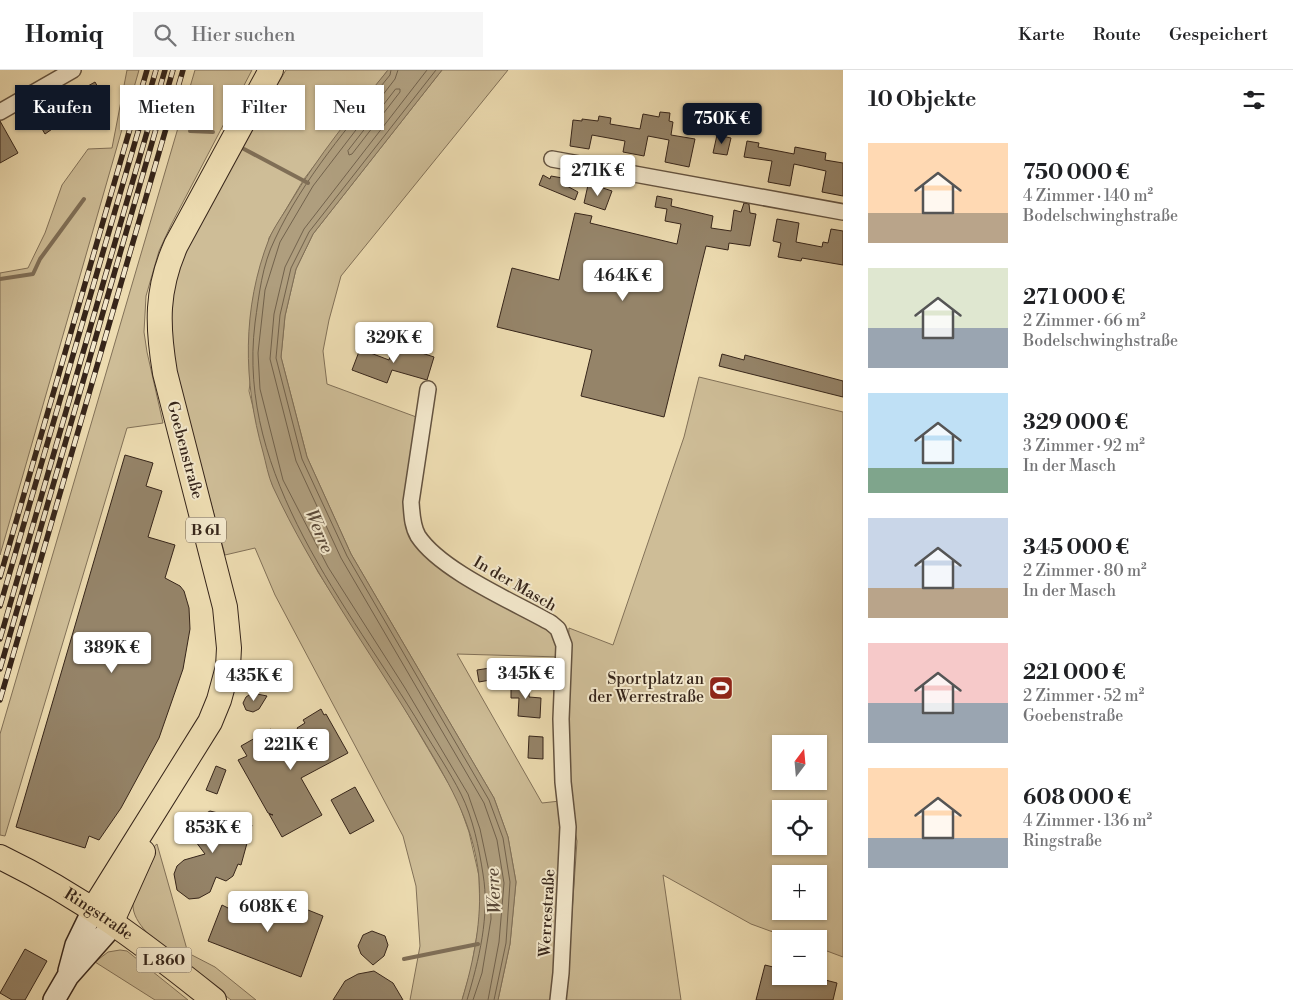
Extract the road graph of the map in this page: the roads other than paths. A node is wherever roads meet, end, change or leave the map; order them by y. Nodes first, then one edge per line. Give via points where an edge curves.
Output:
1 (73, 70) edge
2 (271, 70) edge
3 (0, 112) edge
4 (552, 159) dead end
5 (843, 212) edge
6 (428, 389) dead end
7 (568, 827) joint
8 (0, 857) edge
9 (103, 915) junction
10 (54, 1000) edge
11 (214, 1000) edge
12 (558, 1000) edge

1 - 3 street
2 - 9 main road, Goebenstraße / B 61 via 176,245 166,266 160,300 160,339 165,373 225,607 228,667 210,722
4 - 5 street
6 - 7 street, In der Masch via 414,472 412,519 418,535 438,557 551,623 561,635 564,645 562,773
7 - 12 street, Werrestraße
8 - 9 main road, Ringstraße
9 - 10 street, Goebenstraße via 76,945 68,976
9 - 11 main road, Ringstraße / L 860

